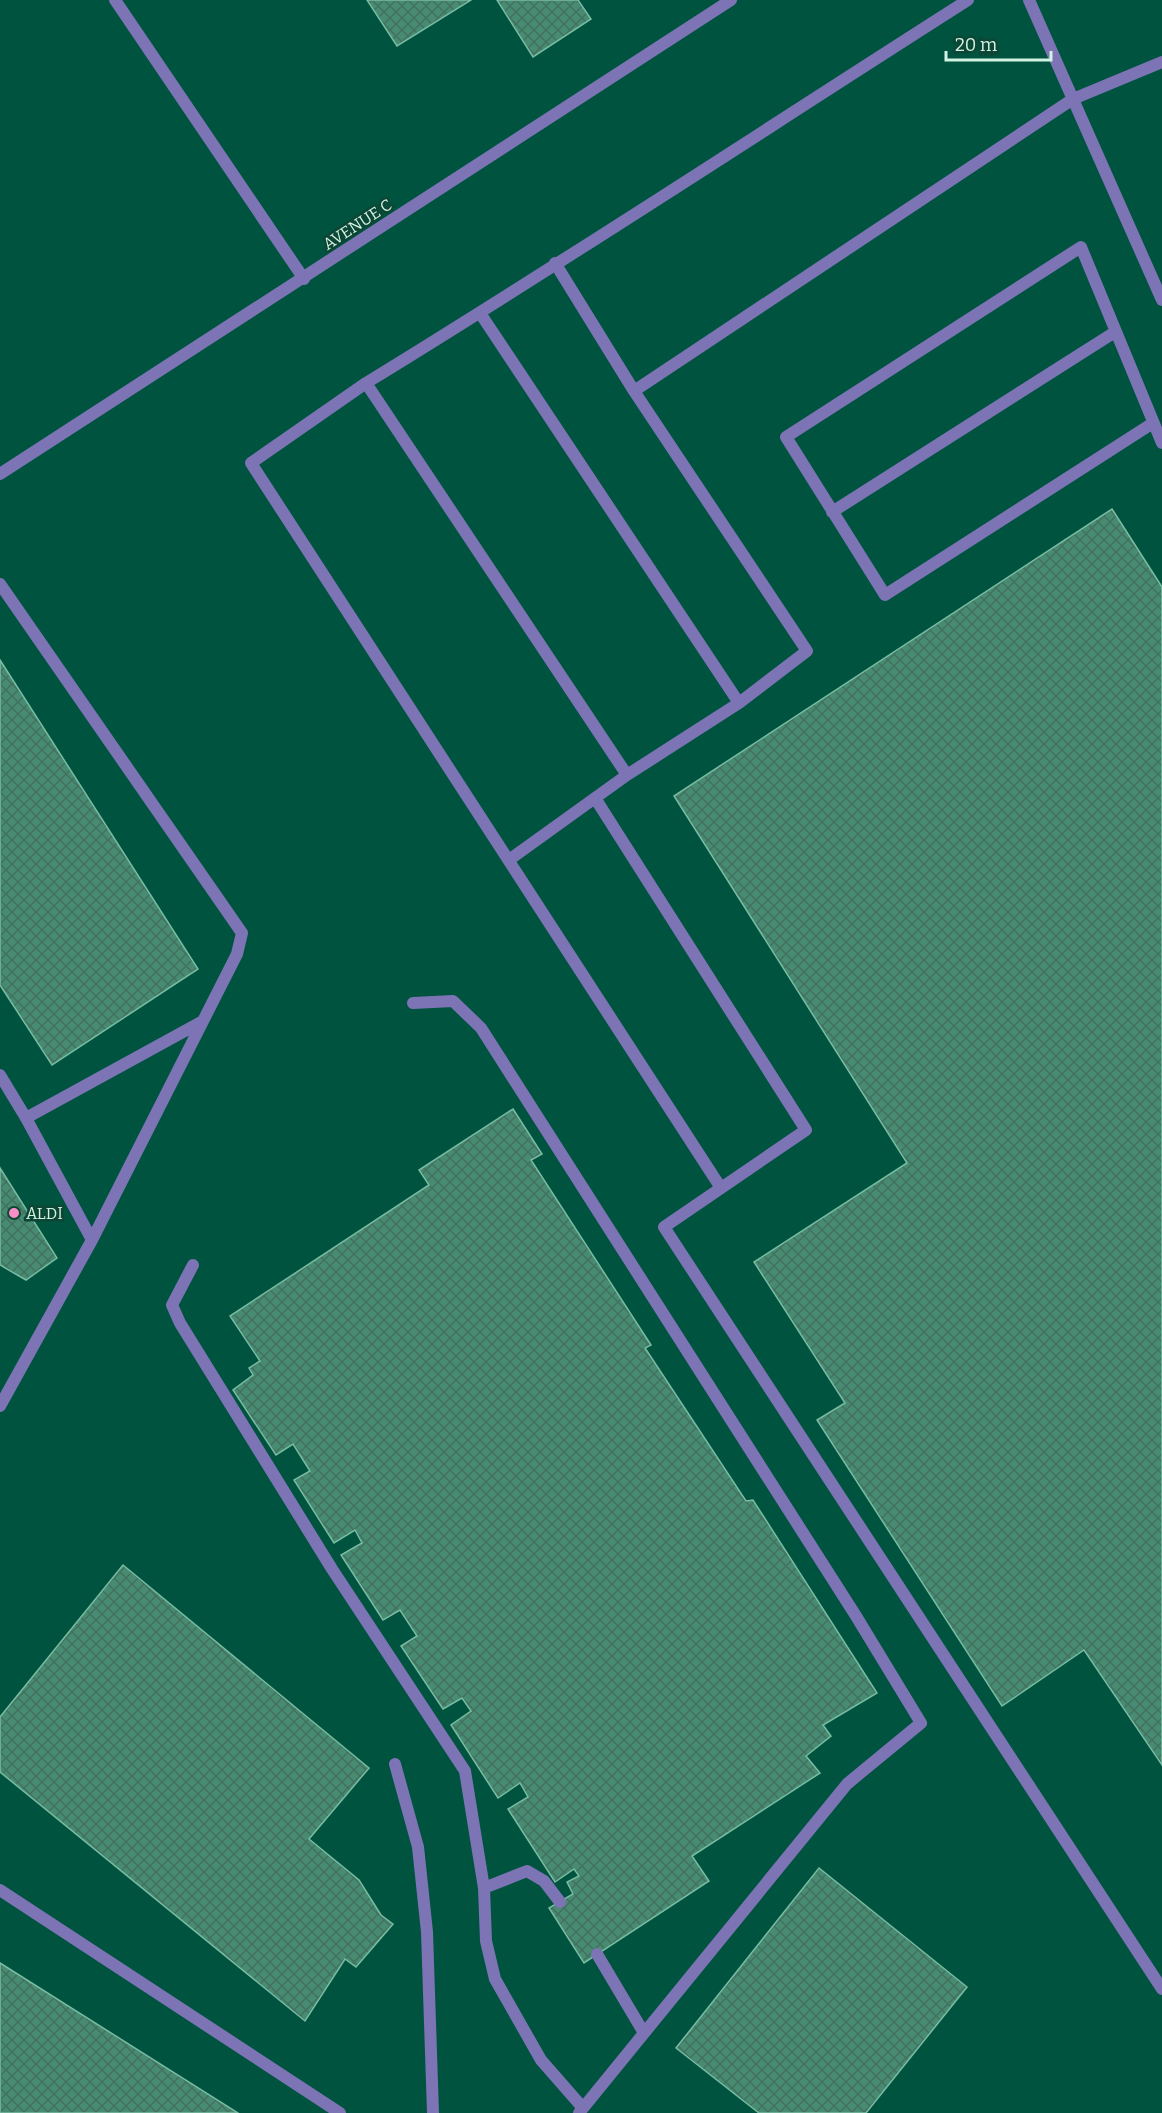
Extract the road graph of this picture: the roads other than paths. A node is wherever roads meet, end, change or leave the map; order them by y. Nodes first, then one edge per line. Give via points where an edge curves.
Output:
1 (115, 0) edge
2 (731, 0) edge
3 (968, 0) edge
4 (1029, 0) edge
5 (1162, 62) edge
6 (1073, 99) junction
7 (555, 263) junction
8 (304, 279) junction
9 (1162, 300) edge
10 (480, 313) junction
11 (1115, 332) junction
12 (366, 383) junction
13 (634, 391) junction
14 (1153, 423) junction
15 (1162, 443) edge
16 (0, 474) edge
17 (832, 512) junction
18 (0, 584) edge
19 (739, 703) junction
20 (627, 775) junction
21 (595, 798) junction
22 (509, 860) junction
23 (413, 1003) dead end
24 (203, 1020) junction
25 (0, 1076) edge
26 (26, 1118) junction
27 (721, 1188) junction
28 (92, 1240) junction
29 (193, 1265) dead end
30 (0, 1406) edge
31 (395, 1764) dead end
32 (484, 1888) junction
33 (0, 1890) edge
34 (560, 1902) dead end
35 (597, 1954) dead end
36 (1162, 1989) edge
37 (644, 2033) junction
38 (581, 2111) edge
39 (340, 2113) edge
40 (434, 2113) edge

1 - 8 street
2 - 8 street, AVENUE C
3 - 7 street
4 - 6 street
5 - 6 street
6 - 9 street
6 - 13 street
7 - 10 street
7 - 13 street
8 - 16 street, AVENUE C
10 - 12 street
10 - 19 street
11 - 14 street
11 - 17 street
11 - 17 street via 1081,247 786,437
12 - 20 street
12 - 22 street via 251,463
13 - 19 street via 807,651
14 - 15 street
14 - 17 street via 885,595
18 - 24 street via 242,933 237,954
19 - 20 street
20 - 21 street
21 - 22 street
21 - 27 street via 806,1130
22 - 27 street
23 - 37 street via 453,1001 481,1028 921,1723 847,1784
24 - 26 street
24 - 28 street
25 - 26 street
26 - 28 street
27 - 36 street via 664,1227
28 - 30 street
29 - 32 street via 172,1305 180,1323 332,1569 465,1771
31 - 40 street via 420,1858 428,1932
32 - 34 street via 527,1871 544,1881
32 - 38 street via 486,1941 495,1979 541,2060
33 - 39 street
35 - 37 street
37 - 38 street

